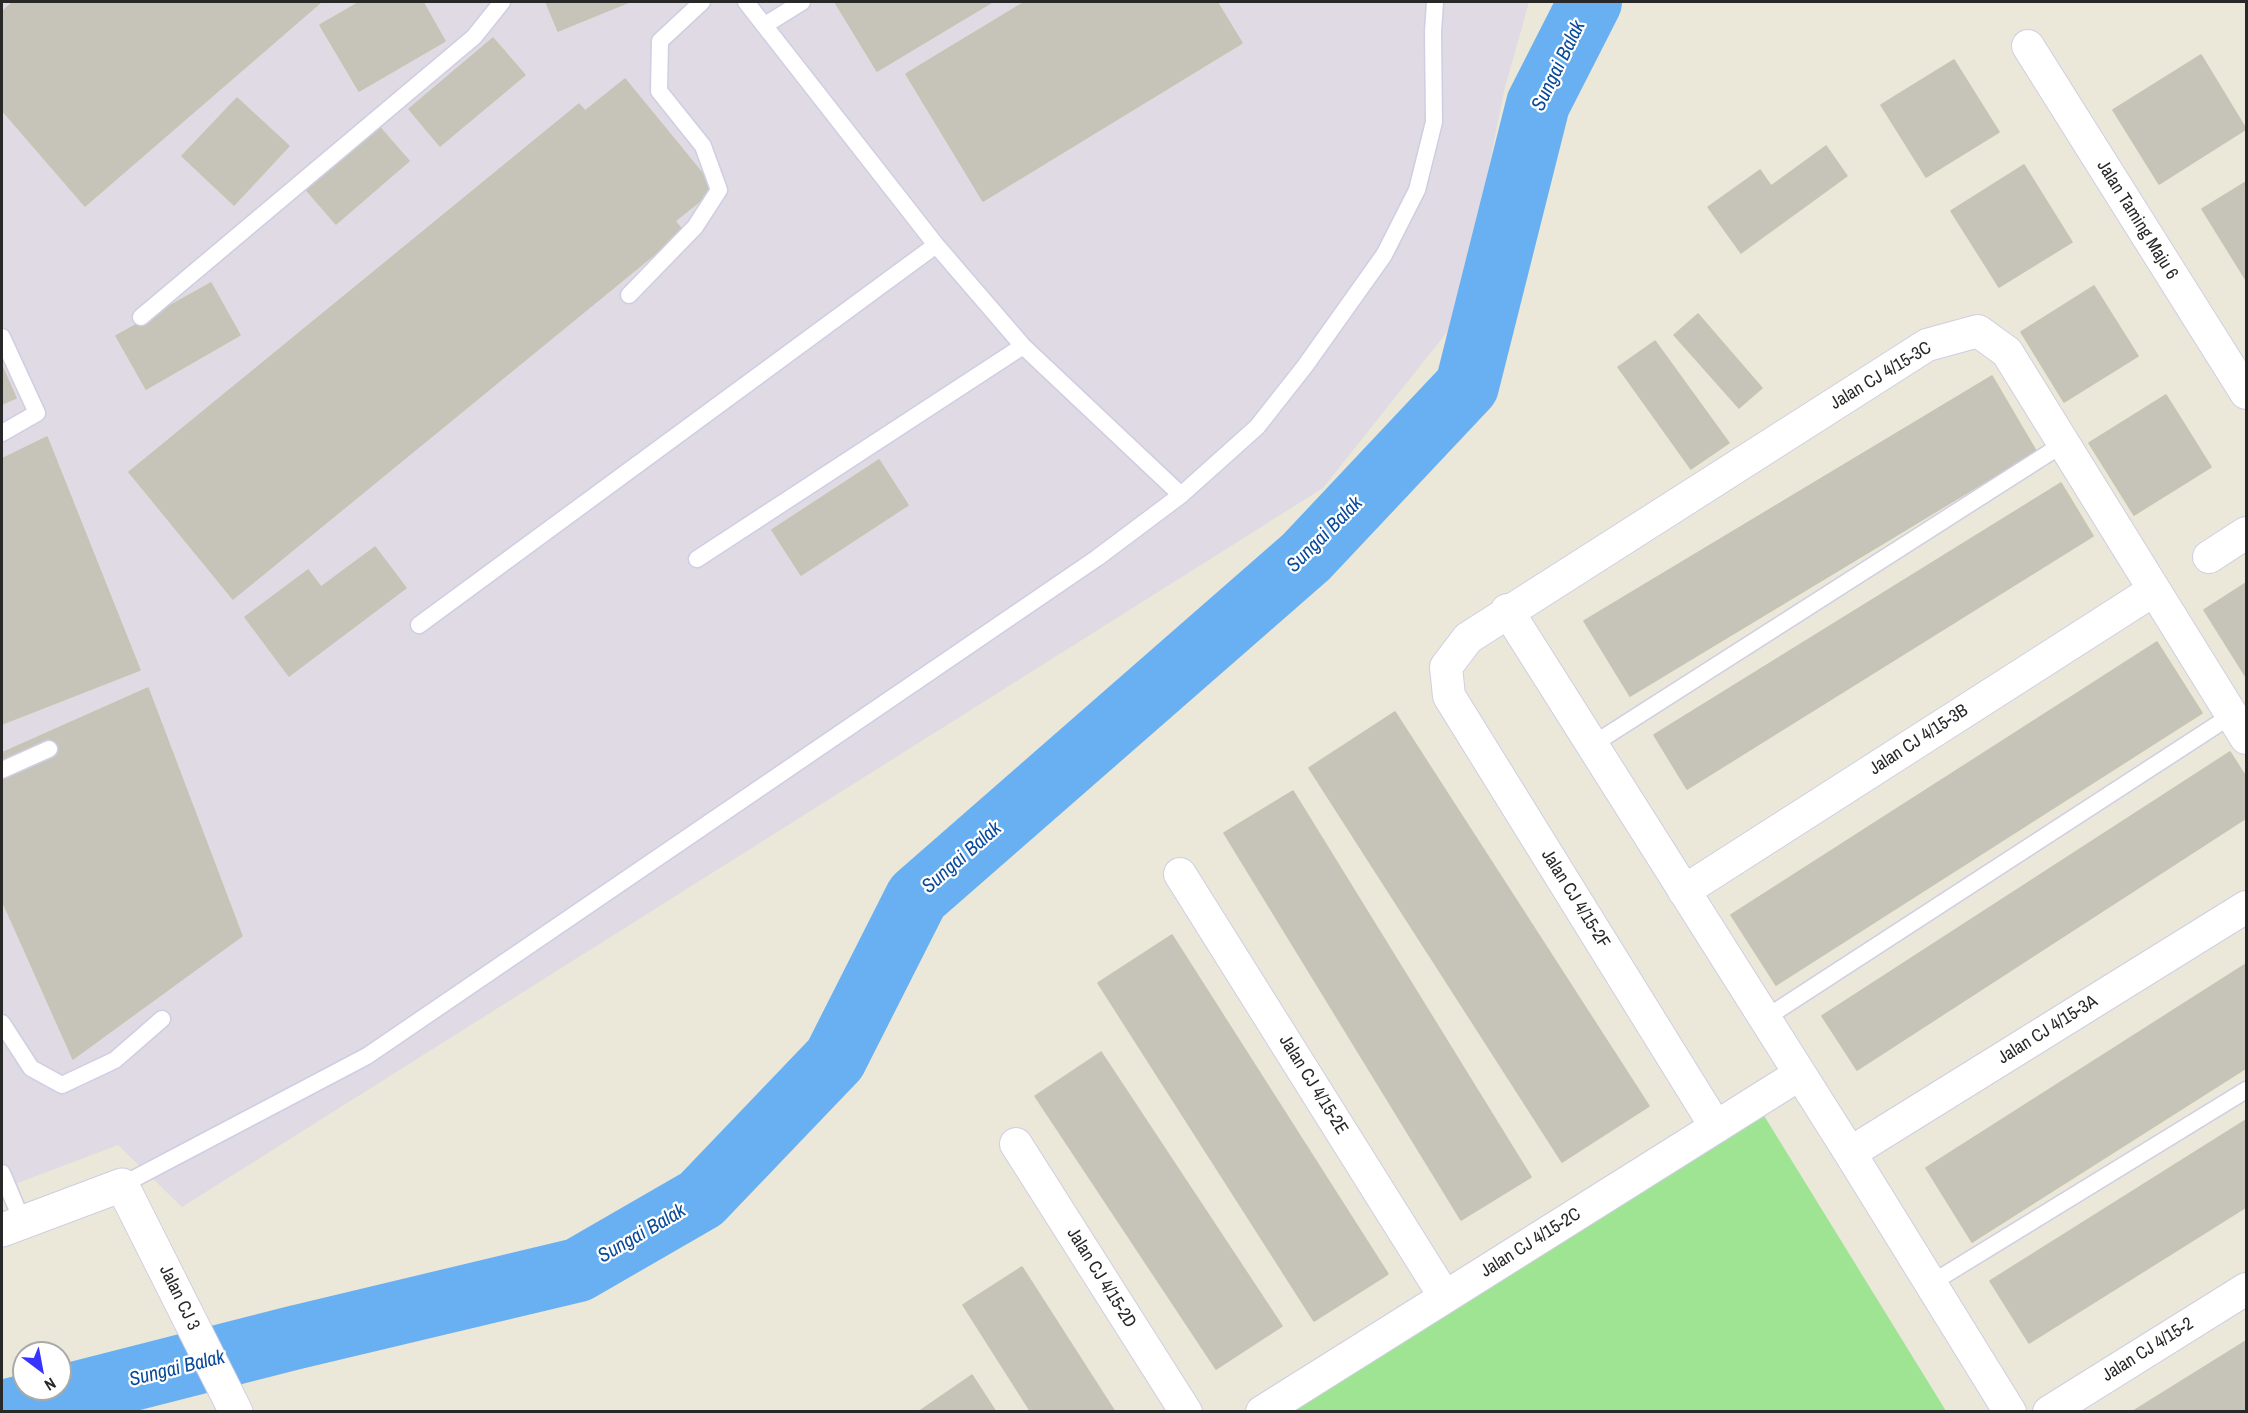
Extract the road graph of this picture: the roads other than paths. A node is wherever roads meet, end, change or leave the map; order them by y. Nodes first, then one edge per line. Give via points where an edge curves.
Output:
1 (502, 2) edge
2 (702, 2) edge
3 (746, 2) edge
4 (802, 2) edge
5 (1436, 2) edge
6 (765, 25) junction
7 (2028, 46) dead end
8 (936, 245) junction
9 (629, 296) dead end
10 (141, 317) dead end
11 (2, 337) edge
12 (1023, 346) junction
13 (2247, 393) edge
14 (2, 433) edge
15 (2063, 444) junction
16 (1181, 495) junction
17 (2247, 533) edge
18 (2209, 556) dead end
19 (697, 560) dead end
20 (2154, 590) junction
21 (1508, 610) junction
22 (419, 625) dead end
23 (1446, 667) joint
24 (2239, 727) edge
25 (1592, 745) junction
26 (50, 748) dead end
27 (2, 770) edge
28 (1180, 874) dead end
29 (1684, 891) junction
30 (2247, 907) edge
31 (162, 1019) dead end
32 (1764, 1019) junction
33 (2, 1023) edge
34 (1800, 1074) junction
35 (2247, 1090) edge
36 (1716, 1126) junction
37 (1016, 1144) dead end
38 (1850, 1153) junction
39 (2, 1173) edge
40 (123, 1185) junction
41 (12, 1227) edge
42 (1930, 1284) junction
43 (2247, 1289) edge
44 (1445, 1297) junction
45 (235, 1411) edge
46 (1186, 1412) edge
47 (1262, 1412) edge
48 (2010, 1412) edge
49 (2049, 1412) edge

1 - 10 lane via 474,37
2 - 9 lane via 660,41 659,91 703,146 719,190 695,227
3 - 6 lane
4 - 6 lane
5 - 16 lane via 1434,122 1417,190 1384,255 1257,427
6 - 8 lane
7 - 13 street, Jalan Taming Maju 6
8 - 12 lane
8 - 22 lane
11 - 14 lane via 38,413
12 - 16 lane
12 - 19 lane
15 - 20 street, Jalan CJ 4/15-3C
15 - 21 street, Jalan CJ 4/15-3C via 2007,352 1978,331 1927,345
15 - 25 lane
16 - 40 lane via 1097,558 367,1056
17 - 18 street
20 - 24 street, Jalan CJ 4/15-3C
20 - 29 street, Jalan CJ 4/15-3B
21 - 23 street, Jalan CJ 4/15-3C via 1468,638
21 - 25 street
23 - 36 street, Jalan CJ 4/15-2F via 1449,696
24 - 32 lane
25 - 29 street
26 - 27 lane
28 - 44 street, Jalan CJ 4/15-2E
29 - 32 street
30 - 38 street, Jalan CJ 4/15-3A
31 - 33 lane via 115,1060 62,1085 31,1068
32 - 34 street
34 - 36 street, Jalan CJ 4/15-2C
34 - 38 street
35 - 42 lane
36 - 44 street, Jalan CJ 4/15-2C
37 - 46 street, Jalan CJ 4/15-2D
38 - 42 street
39 - 41 lane
40 - 41 street
40 - 45 street, Jalan CJ 3
42 - 48 street
43 - 49 street, Jalan CJ 4/15-2
44 - 47 street, Jalan CJ 4/15-2C

